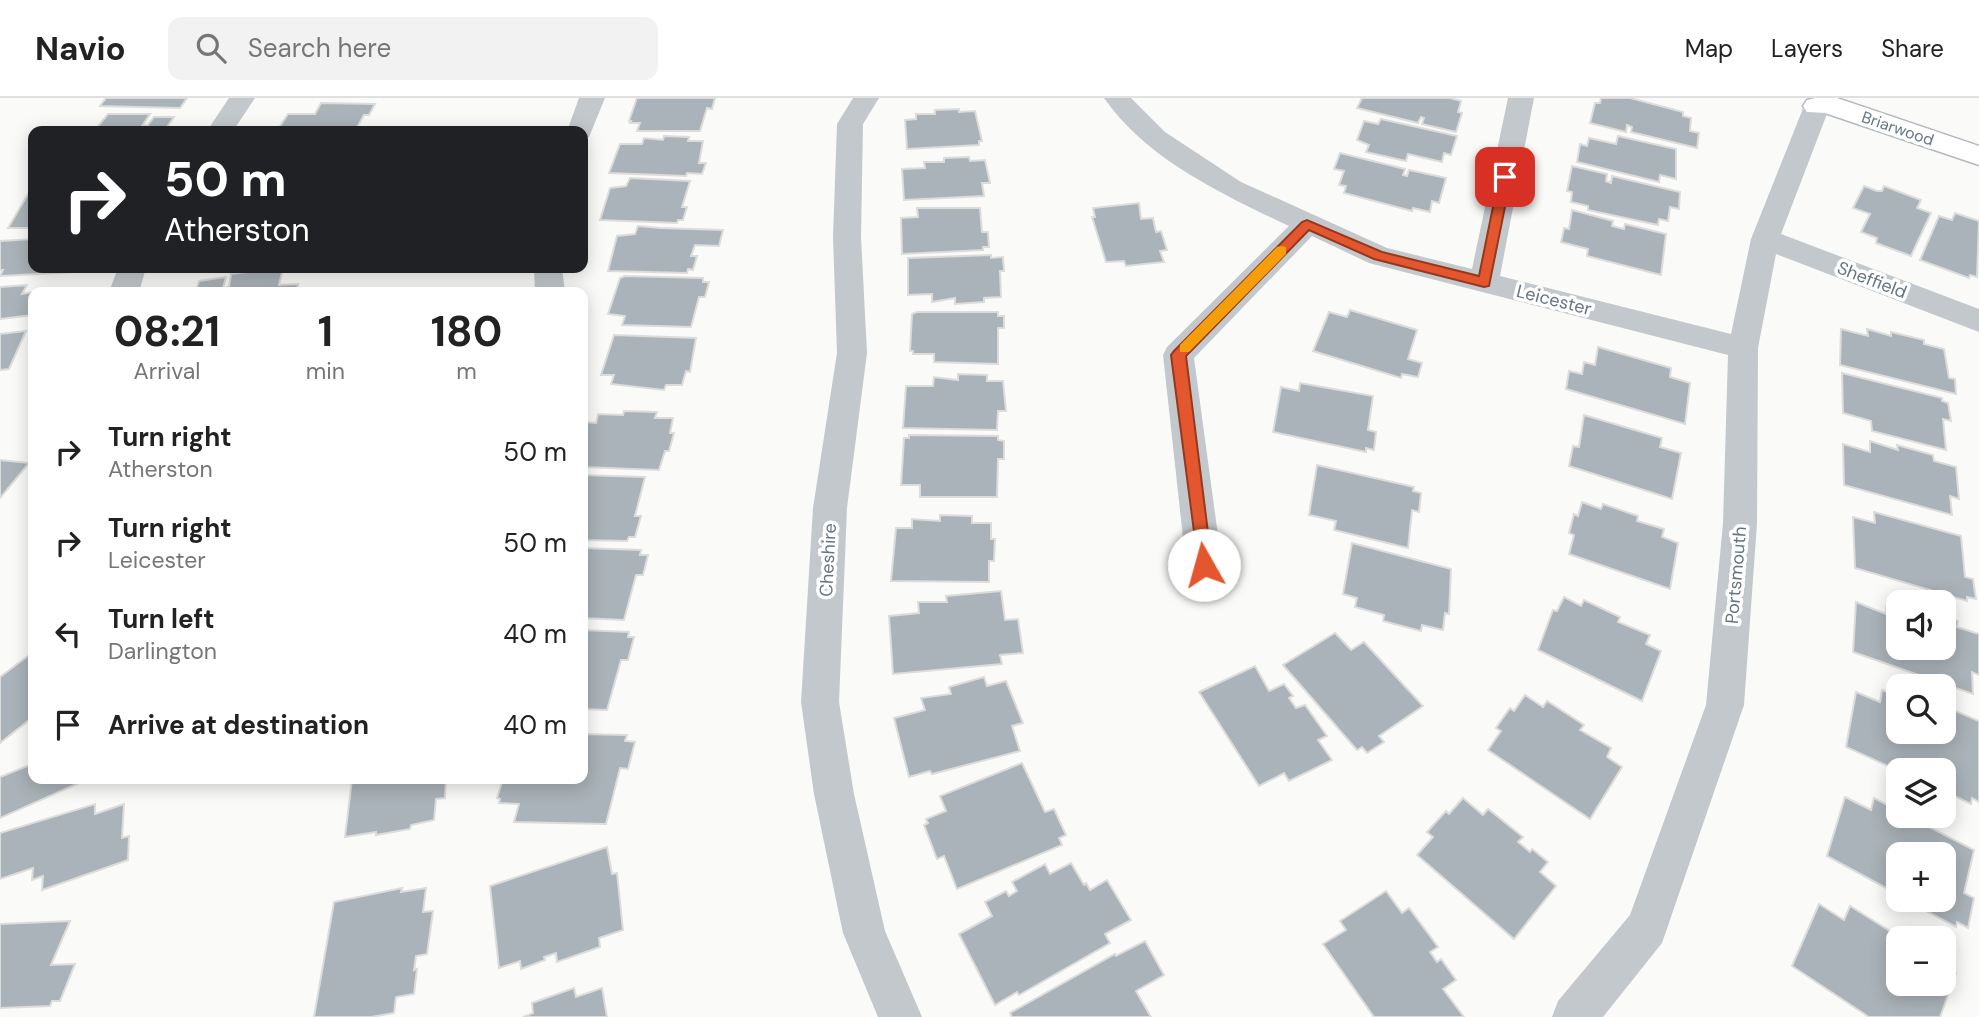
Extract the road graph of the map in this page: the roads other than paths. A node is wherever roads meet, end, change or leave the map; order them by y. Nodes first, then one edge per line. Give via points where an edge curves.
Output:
1 (242, 98) edge
2 (592, 98) edge
3 (866, 98) edge
4 (1117, 98) edge
5 (1521, 98) edge
6 (1817, 106) joint
7 (223, 126) edge
8 (582, 126) edge
9 (1979, 156) edge
10 (1307, 225) junction
11 (1765, 239) junction
12 (1484, 282) junction
13 (1979, 321) edge
14 (1743, 348) junction
15 (1204, 565) dead end
16 (900, 1017) edge
17 (1574, 1017) edge

1 - 7 street
2 - 8 street
3 - 16 street, Cheshire via 850,124 847,237 852,353 830,508 820,702 864,933
4 - 10 street, Leicester via 1156,138 1231,188
5 - 12 street
6 - 9 street, Briarwood via 1827,104
6 - 11 street, Portsmouth
10 - 12 street, Leicester via 1379,256
10 - 15 street via 1178,355
11 - 13 street, Sheffield
11 - 14 street, Portsmouth
12 - 14 street, Leicester
14 - 17 street, Portsmouth via 1741,523 1725,705 1647,928

